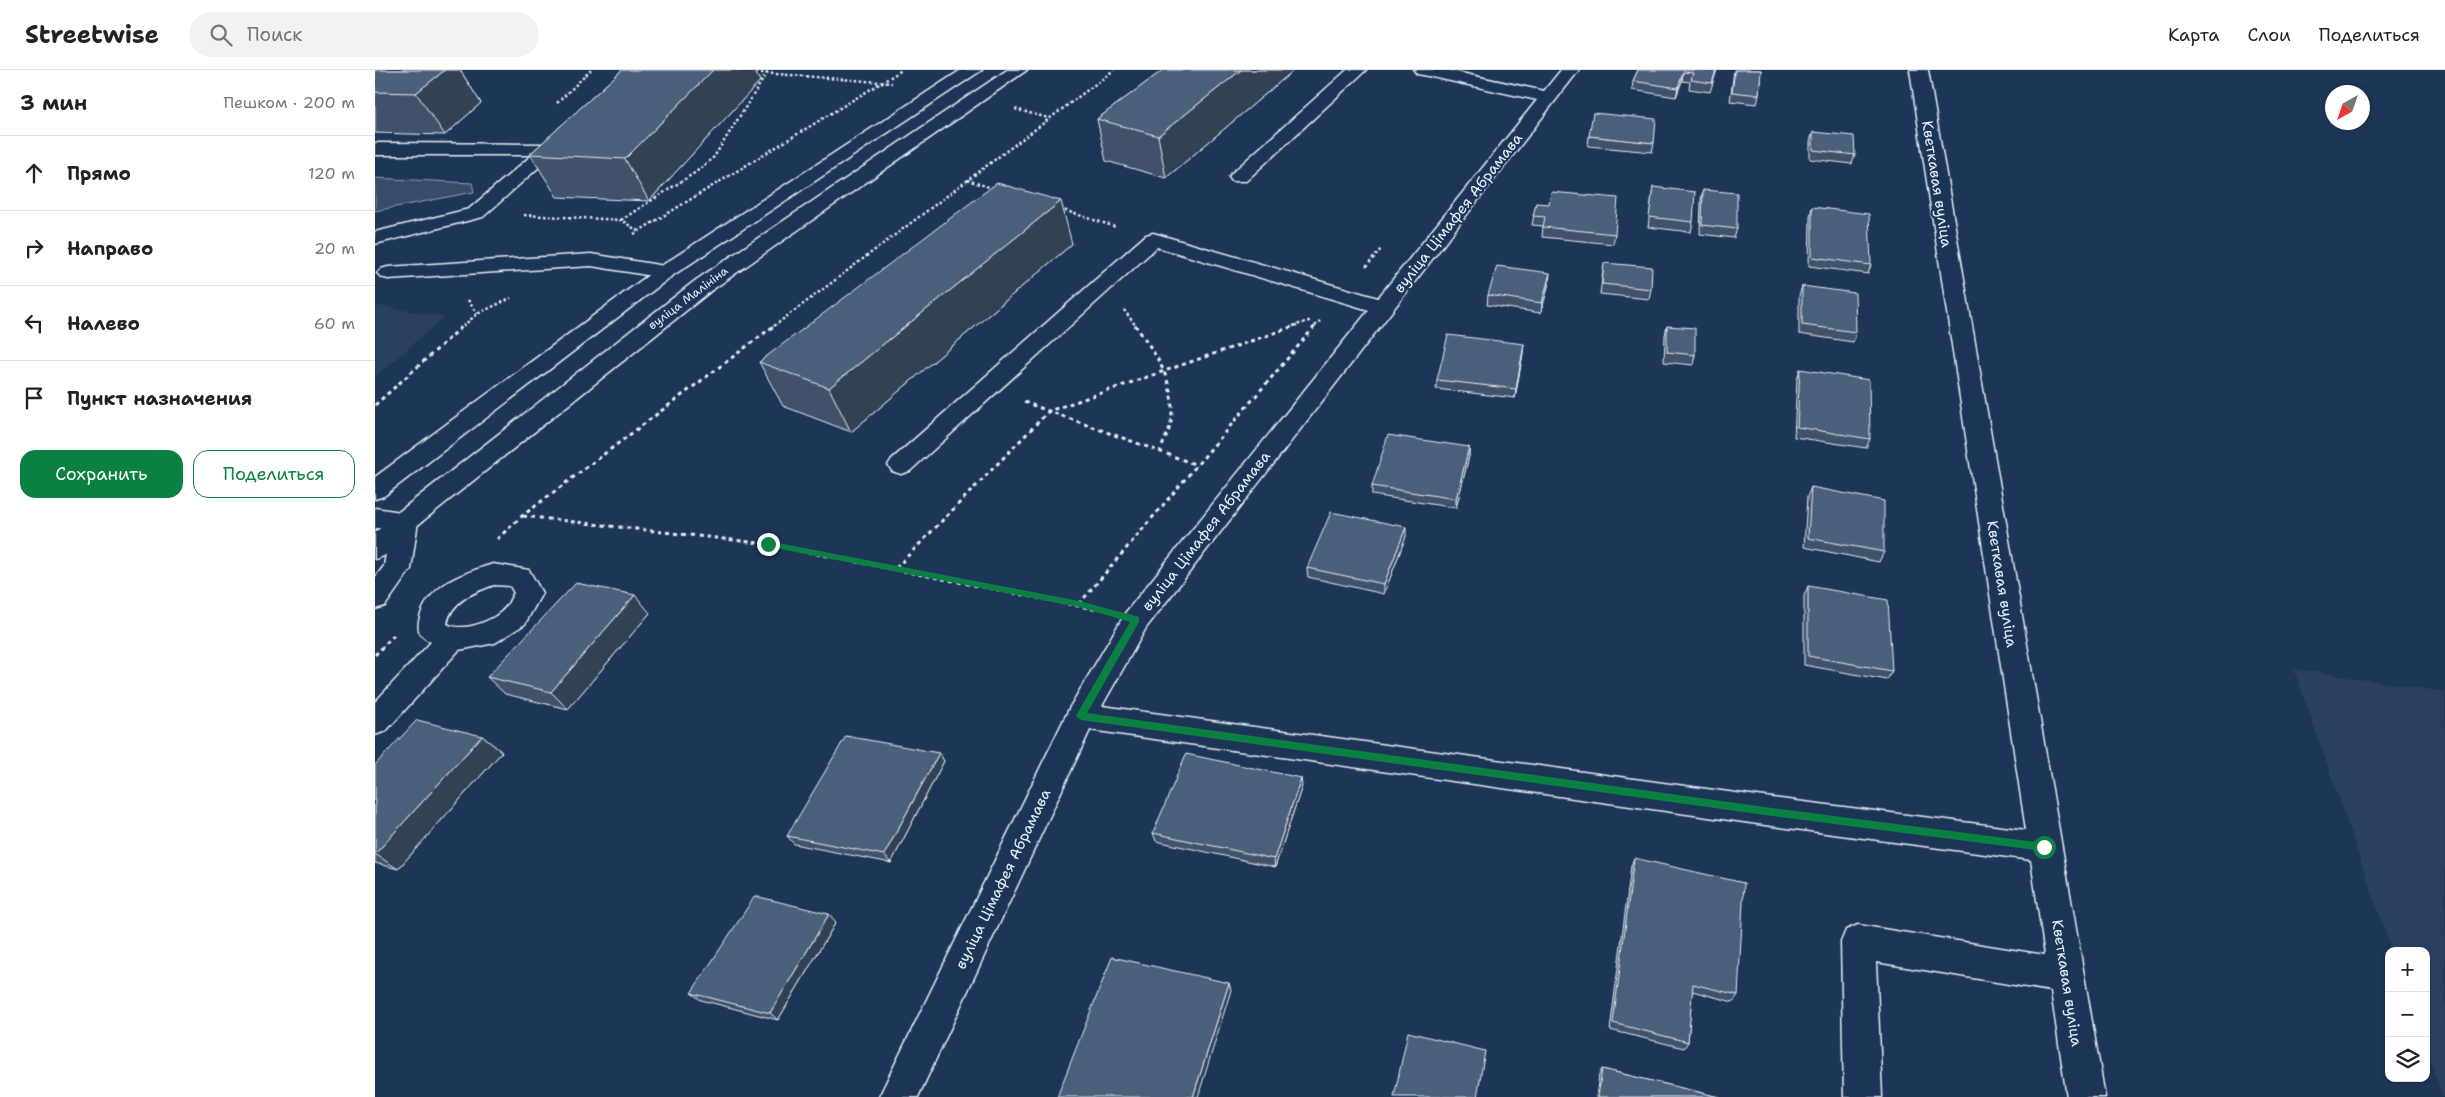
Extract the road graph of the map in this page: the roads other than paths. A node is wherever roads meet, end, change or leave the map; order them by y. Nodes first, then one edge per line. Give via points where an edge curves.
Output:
1 (973, 70) edge
2 (1017, 70) edge
3 (1357, 70) edge
4 (1423, 70) edge
5 (1570, 70) edge
6 (1919, 70) edge
7 (1549, 97) junction
8 (577, 123) edge
9 (375, 149) edge
10 (550, 150) junction
11 (1239, 177) dead end
12 (375, 238) edge
13 (665, 272) junction
14 (388, 273) dead end
15 (1384, 307) junction
16 (901, 465) dead end
17 (375, 490) edge
18 (375, 518) edge
19 (405, 521) junction
20 (375, 549) edge
21 (375, 598) edge
22 (451, 640) dead end
23 (1081, 716) junction
24 (375, 722) edge
25 (2044, 847) junction
26 (2066, 976) junction
27 (898, 1097) edge
28 (1863, 1097) edge
29 (2086, 1097) edge

1 - 13 street
2 - 19 street, вуліца Малініна via 704,285
3 - 11 street
4 - 7 street
5 - 7 street, вуліца Цімафея Абрамава
6 - 25 street, Кветкавая вуліца
7 - 15 street, вуліца Цімафея Абрамава
8 - 10 street
9 - 10 street
10 - 12 street via 476,213
13 - 14 street via 591,260
13 - 17 street
15 - 16 street via 1153,239
15 - 23 street, вуліца Цімафея Абрамава via 1136,620
18 - 19 street
19 - 20 street, вуліца Малініна
19 - 21 street via 397,569
22 - 24 street
23 - 25 street
23 - 27 street, вуліца Цімафея Абрамава
25 - 26 street, Кветкавая вуліца
26 - 28 street via 1858,942
26 - 29 street, Кветкавая вуліца

